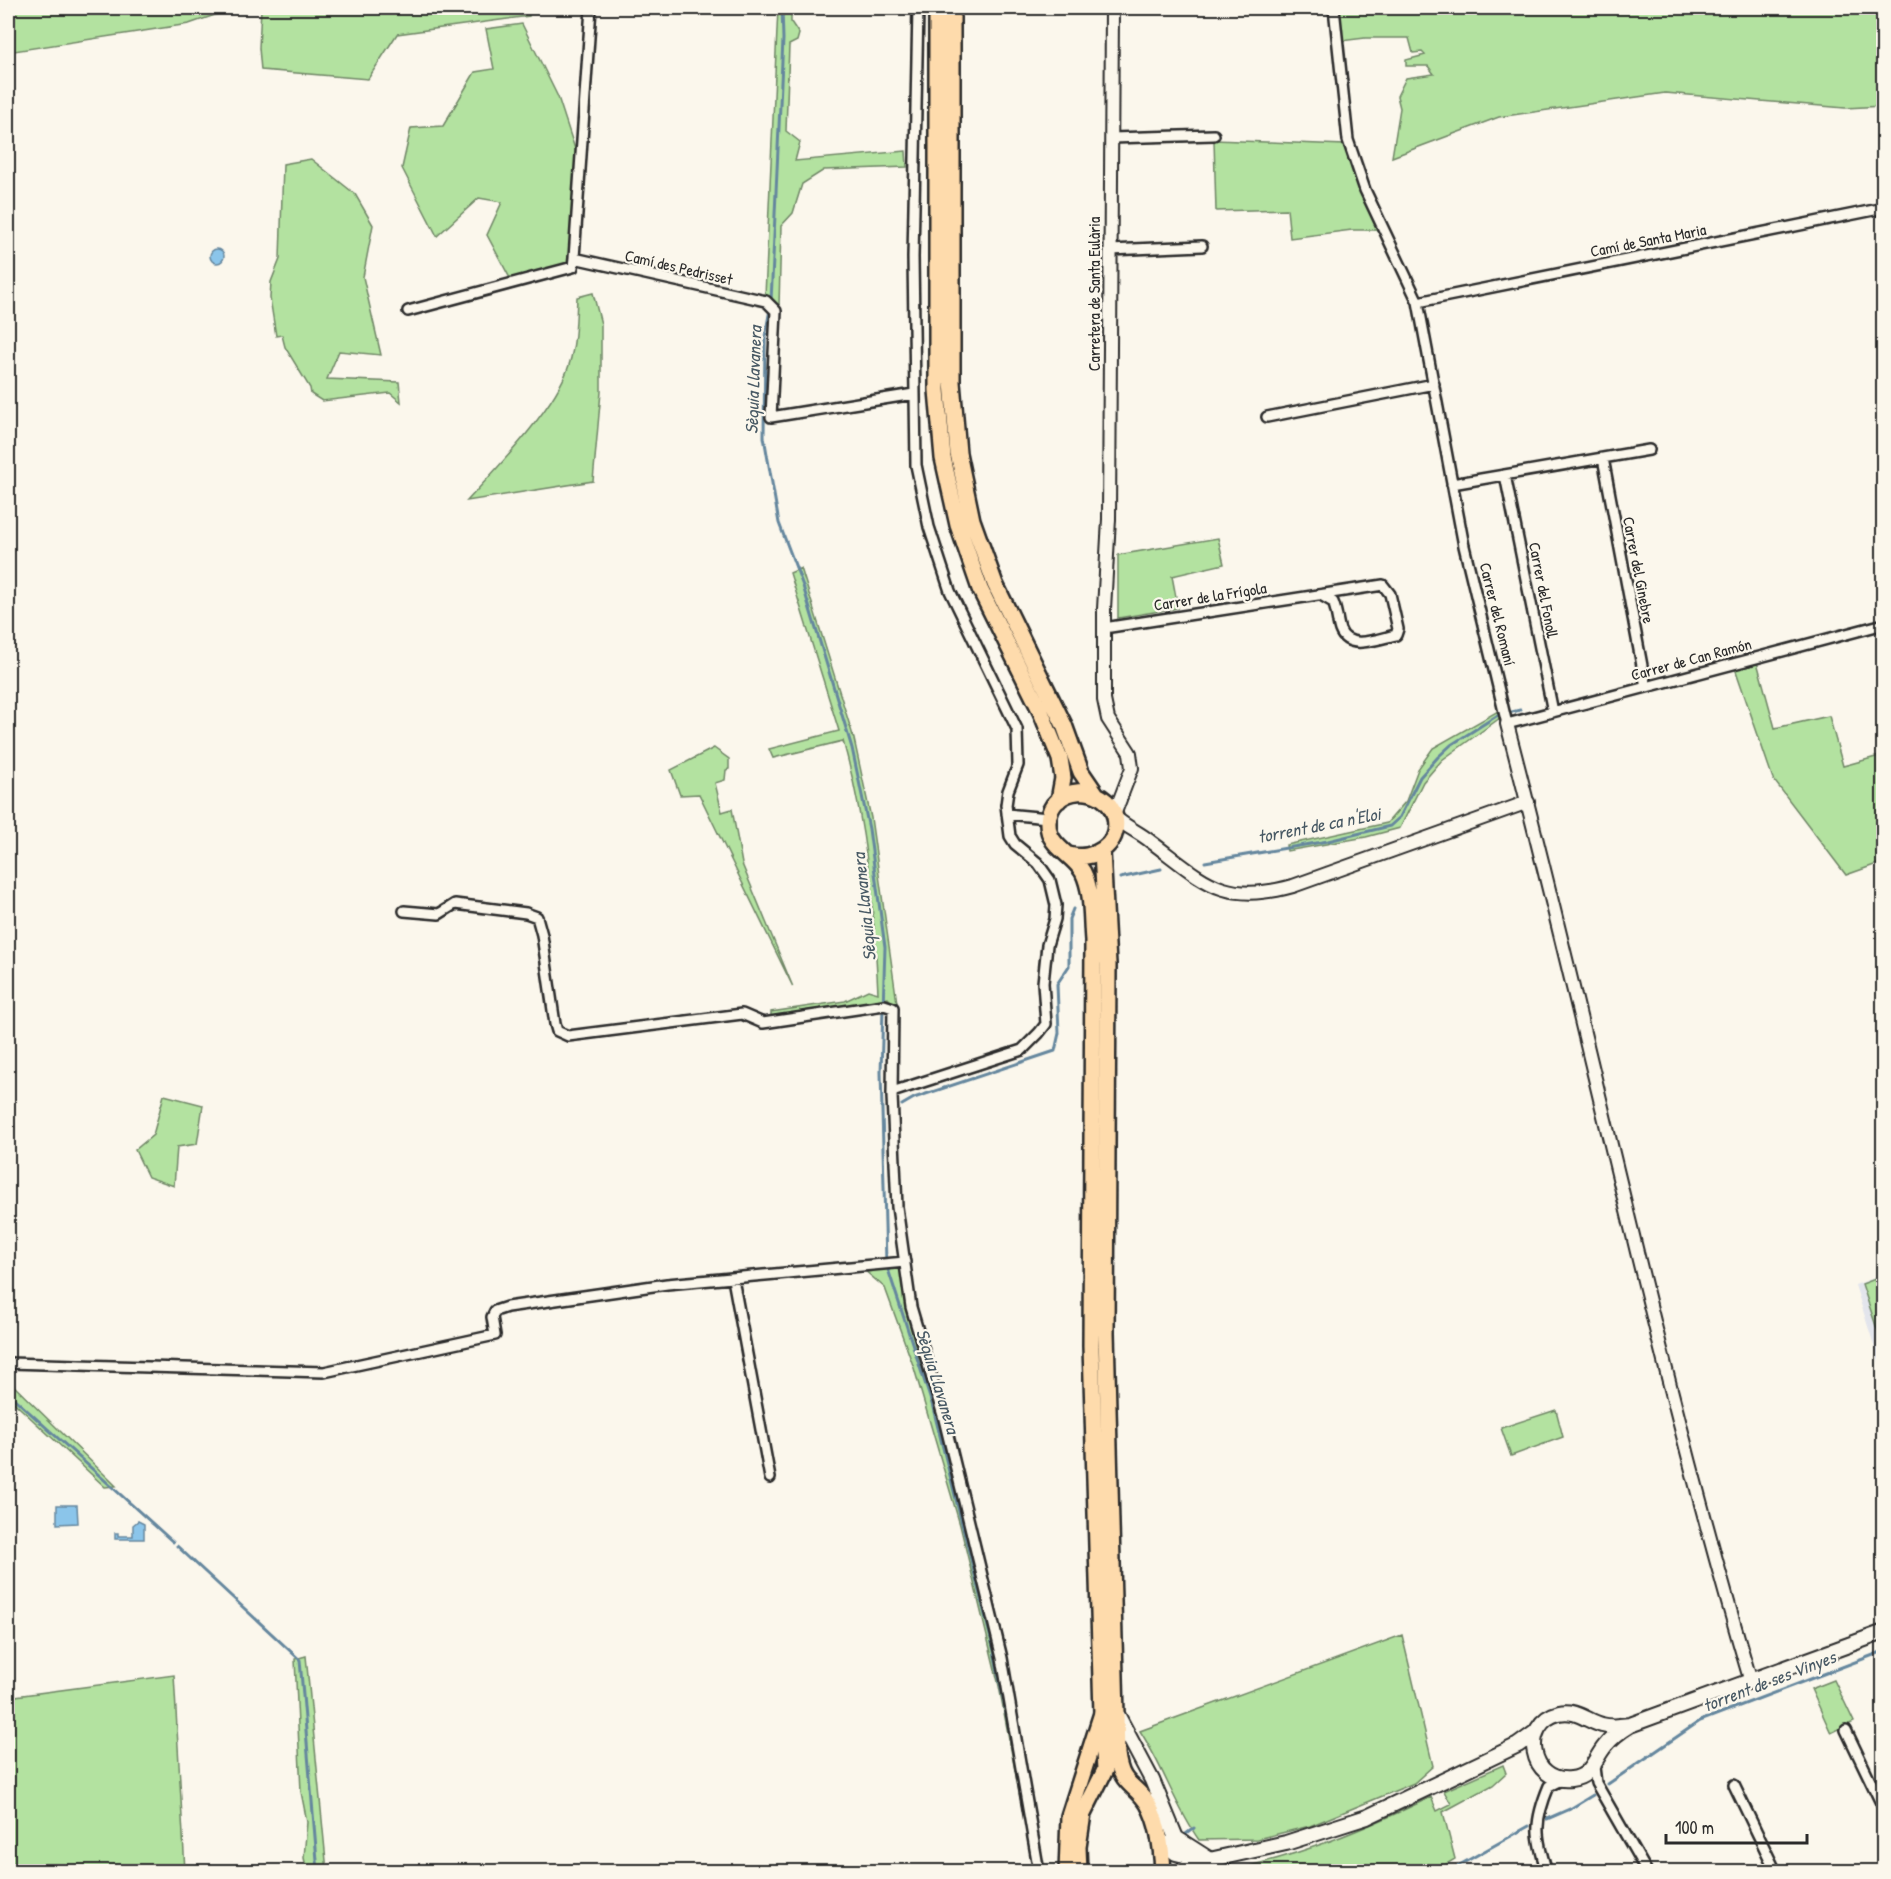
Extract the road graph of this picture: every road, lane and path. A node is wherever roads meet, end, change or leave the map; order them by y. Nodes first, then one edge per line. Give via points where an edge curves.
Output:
1 (591, 8) edge
2 (918, 8) edge
3 (937, 8) edge
4 (952, 8) edge
5 (1113, 8) edge
6 (1334, 8) edge
7 (1214, 135) dead end
8 (1111, 138) junction
9 (1884, 208) edge
10 (1202, 246) dead end
11 (1110, 250) junction
12 (574, 258) junction
13 (1418, 302) junction
14 (408, 311) dead end
15 (1434, 384) junction
16 (914, 394) junction
17 (1267, 417) dead end
18 (1649, 450) dead end
19 (1603, 458) junction
20 (1505, 475) junction
21 (1452, 484) junction
22 (1321, 595) junction
23 (1884, 624) edge
24 (1104, 628) junction
25 (1646, 687) junction
26 (1553, 712) junction
27 (1507, 724) junction
28 (1125, 791) junction
29 (1099, 795) junction
30 (1059, 800) junction
31 (1528, 802) junction
32 (1007, 814) junction
33 (1115, 816) junction
34 (1048, 818) junction
35 (1141, 835) junction
36 (1107, 845) junction
37 (1069, 855) junction
38 (404, 911) dead end
39 (892, 1092) junction
40 (905, 1262) junction
41 (733, 1279) junction
42 (8, 1363) edge
43 (770, 1478) dead end
44 (1884, 1632) edge
45 (1751, 1682) junction
46 (1109, 1713) junction
47 (1590, 1721) junction
48 (1630, 1725) junction
49 (1846, 1730) dead end
50 (1536, 1732) junction
51 (1507, 1751) junction
52 (1600, 1752) junction
53 (1540, 1765) junction
54 (1594, 1767) junction
55 (1578, 1777) junction
56 (1563, 1779) junction
57 (1596, 1784) junction
58 (1734, 1785) dead end
59 (1549, 1786) junction
60 (1131, 1787) junction
61 (1097, 1791) junction
62 (1884, 1809) edge
63 (1160, 1839) junction
64 (1209, 1859) junction
65 (1039, 1872) edge
66 (1067, 1872) edge
67 (1079, 1872) edge
68 (1163, 1872) edge
69 (1179, 1872) edge
70 (1196, 1872) edge
71 (1547, 1872) edge
72 (1647, 1872) edge
73 (1776, 1872) edge

1 - 12 street
2 - 16 street
3 - 30 main road via 936,338 944,458 972,568 1060,759 1063,778
4 - 29 main road via 952,382 958,453 972,520 995,584 1064,725 1081,772
5 - 8 street, Carretera de Santa Eulària
6 - 13 street, Carrer del Romaní via 1348,140 1365,190
7 - 8 street
8 - 11 street, Carretera de Santa Eulària
9 - 13 street, Camí de Santa Maria
10 - 11 street
11 - 24 street, Carretera de Santa Eulària via 1109,519
12 - 14 street via 573,267
12 - 16 street, Camí des Pedrisset via 766,301 776,311 771,417
13 - 15 street, Carrer del Romaní
15 - 17 street
15 - 21 street, Carrer del Romaní
16 - 32 street via 916,465 929,527 950,591 1017,729 1018,765 1008,791
18 - 19 street
19 - 20 street
19 - 25 street, Carrer del Ginebre
20 - 21 street
20 - 26 street, Carrer del Fonoll
21 - 27 street, Carrer del Romaní
22 - 22 street, Carrer de la Frígola via 1383,585 1390,594 1396,635 1353,643 1346,640 1333,602
22 - 24 street, Carrer de la Frígola
23 - 25 street, Carrer de Can Ramón
24 - 28 street, Carretera de Santa Eulària via 1105,710 1132,761
25 - 26 street, Carrer de Can Ramón
26 - 27 street, Carrer de Can Ramón
27 - 31 street, Carrer del Romaní
28 - 29 street
28 - 33 street, Carretera de Santa Eulària
29 - 30 main road via 1072,792
29 - 33 main road
30 - 34 main road
31 - 35 street via 1293,886 1258,893 1240,893 1208,883
31 - 45 street, Carrer del Romaní via 1666,1377
32 - 34 street
32 - 39 street via 1010,836 1038,864 1054,892 1055,919 1047,945 1043,983 1046,1024 1022,1050
33 - 35 street
33 - 36 main road
34 - 37 main road via 1053,841
35 - 36 street
36 - 37 main road via 1087,857
36 - 46 main road
37 - 46 main road via 1086,880 1092,940 1091,1346
38 - 39 street via 439,914 455,904 537,916 555,1024 557,1031 568,1036 742,1014 763,1023 884,1005 892,1008
39 - 40 street via 897,1207
40 - 41 street
40 - 65 street via 911,1307 944,1419 1002,1658
41 - 42 street via 667,1284 507,1307 495,1311 492,1317 495,1335 324,1372
41 - 43 street
44 - 45 main road
45 - 48 main road
46 - 60 main road via 1118,1763
46 - 61 main road via 1106,1759
46 - 64 main road via 1152,1780 1176,1838
46 - 66 main road via 1069,1816
47 - 48 main road via 1608,1726
47 - 50 main road via 1581,1715 1560,1713 1542,1723
47 - 52 main road via 1597,1730
48 - 52 main road
49 - 62 street
50 - 51 main road
50 - 53 main road via 1533,1751
51 - 53 main road via 1519,1752
51 - 64 main road via 1407,1799 1325,1832
52 - 54 main road
53 - 56 main road
53 - 59 street
54 - 55 main road
54 - 57 street
55 - 56 main road
55 - 57 street
56 - 59 street
57 - 72 street
58 - 73 street
59 - 71 street via 1537,1817 1538,1844
60 - 61 main road via 1113,1785
60 - 63 main road via 1149,1806
61 - 67 main road via 1083,1814
63 - 64 main road via 1184,1857
63 - 68 main road
64 - 69 main road
64 - 70 main road

